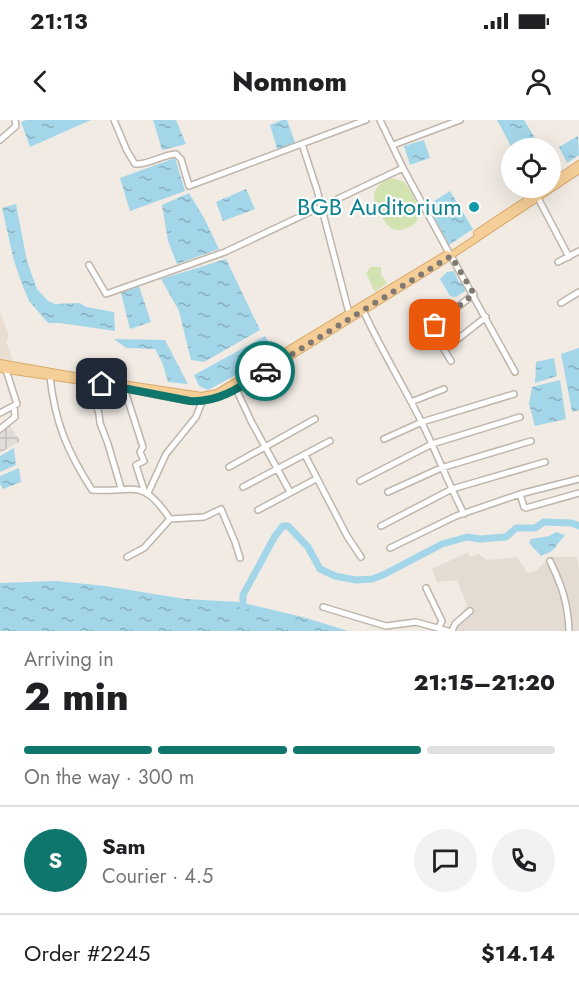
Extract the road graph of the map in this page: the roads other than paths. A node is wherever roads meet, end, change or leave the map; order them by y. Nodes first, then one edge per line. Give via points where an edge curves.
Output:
1 (15, 120) edge
2 (114, 120) edge
3 (366, 120) edge
4 (380, 120) edge
5 (460, 120) edge
6 (0, 140) edge
7 (302, 144) junction
8 (393, 145) junction
9 (403, 168) junction
10 (579, 170) edge
11 (561, 179) edge
12 (561, 182) edge
13 (531, 198) edge
14 (538, 198) joint
15 (321, 206) junction
16 (579, 251) edge
17 (450, 254) junction
18 (569, 257) junction
19 (558, 262) dead end
20 (89, 265) dead end
21 (579, 292) edge
22 (474, 294) junction
23 (561, 303) dead end
24 (363, 310) junction
25 (349, 313) junction
26 (486, 317) junction
27 (445, 349) junction
28 (451, 361) dead end
29 (2, 365) edge
30 (515, 372) dead end
31 (50, 377) junction
32 (90, 383) junction
33 (124, 388) junction
34 (236, 389) junction
35 (444, 389) dead end
36 (514, 394) dead end
37 (202, 402) junction
38 (411, 402) junction
39 (14, 405) junction
40 (0, 413) edge
41 (520, 417) dead end
42 (315, 419) dead end
43 (422, 422) junction
44 (0, 429) edge
45 (384, 439) dead end
46 (330, 441) dead end
47 (531, 441) dead end
48 (432, 444) junction
49 (267, 446) junction
50 (305, 455) junction
51 (545, 462) dead end
52 (229, 467) dead end
53 (279, 468) junction
54 (441, 468) junction
55 (316, 479) junction
56 (579, 479) edge
57 (360, 481) dead end
58 (243, 487) dead end
59 (121, 488) junction
60 (452, 489) junction
61 (146, 492) junction
62 (290, 492) junction
63 (388, 492) dead end
64 (579, 493) edge
65 (520, 494) junction
66 (258, 510) dead end
67 (464, 514) junction
68 (170, 519) junction
69 (381, 526) dead end
70 (390, 548) dead end
71 (128, 557) dead end
72 (361, 557) dead end
73 (240, 558) dead end
74 (550, 561) dead end
75 (426, 588) dead end
76 (323, 607) dead end
77 (470, 610) dead end
78 (439, 627) junction
79 (450, 631) edge
80 (569, 631) edge

1 - 6 street via 16,126
2 - 7 street via 135,164 176,154 182,159 189,186
3 - 7 street
4 - 8 street
5 - 8 street
7 - 15 street
8 - 9 street
9 - 15 street
9 - 17 street
10 - 11 main road
10 - 12 main road
13 - 17 main road
14 - 17 main road
14 - 18 street
15 - 20 street via 225,252 106,294
15 - 25 street
16 - 18 street
17 - 22 street
17 - 24 main road
17 - 25 main road
18 - 19 street
21 - 23 street
22 - 26 street
22 - 27 street via 434,328
24 - 34 main road
24 - 38 street
25 - 29 main road via 210,396
26 - 27 street
26 - 30 street
27 - 28 street
29 - 31 main road
29 - 39 street via 17,404
31 - 32 main road
31 - 59 street via 55,414 79,470 92,490
32 - 33 main road
32 - 59 street
33 - 37 main road
33 - 61 street via 143,447 140,452 144,461 136,465
34 - 37 main road
34 - 49 street
35 - 38 street
36 - 43 street
37 - 61 street via 196,417 166,454
38 - 43 street
39 - 40 street
39 - 44 street via 15,417
41 - 48 street
42 - 49 street
43 - 45 street
43 - 48 street
46 - 50 street
47 - 54 street
48 - 54 street
48 - 57 street
49 - 52 street
49 - 53 street
50 - 53 street
50 - 55 street
51 - 60 street
53 - 58 street
53 - 62 street
54 - 60 street
54 - 63 street
55 - 62 street
55 - 72 street
56 - 65 street
59 - 61 street
60 - 67 street
60 - 69 street
61 - 68 street
62 - 66 street
64 - 65 street via 526,507
65 - 67 street
67 - 70 street
68 - 71 street via 144,548
68 - 73 street via 204,517 220,509
74 - 80 street via 563,589
75 - 78 street via 442,621
76 - 78 street via 386,626 416,622
77 - 79 street
78 - 79 street

